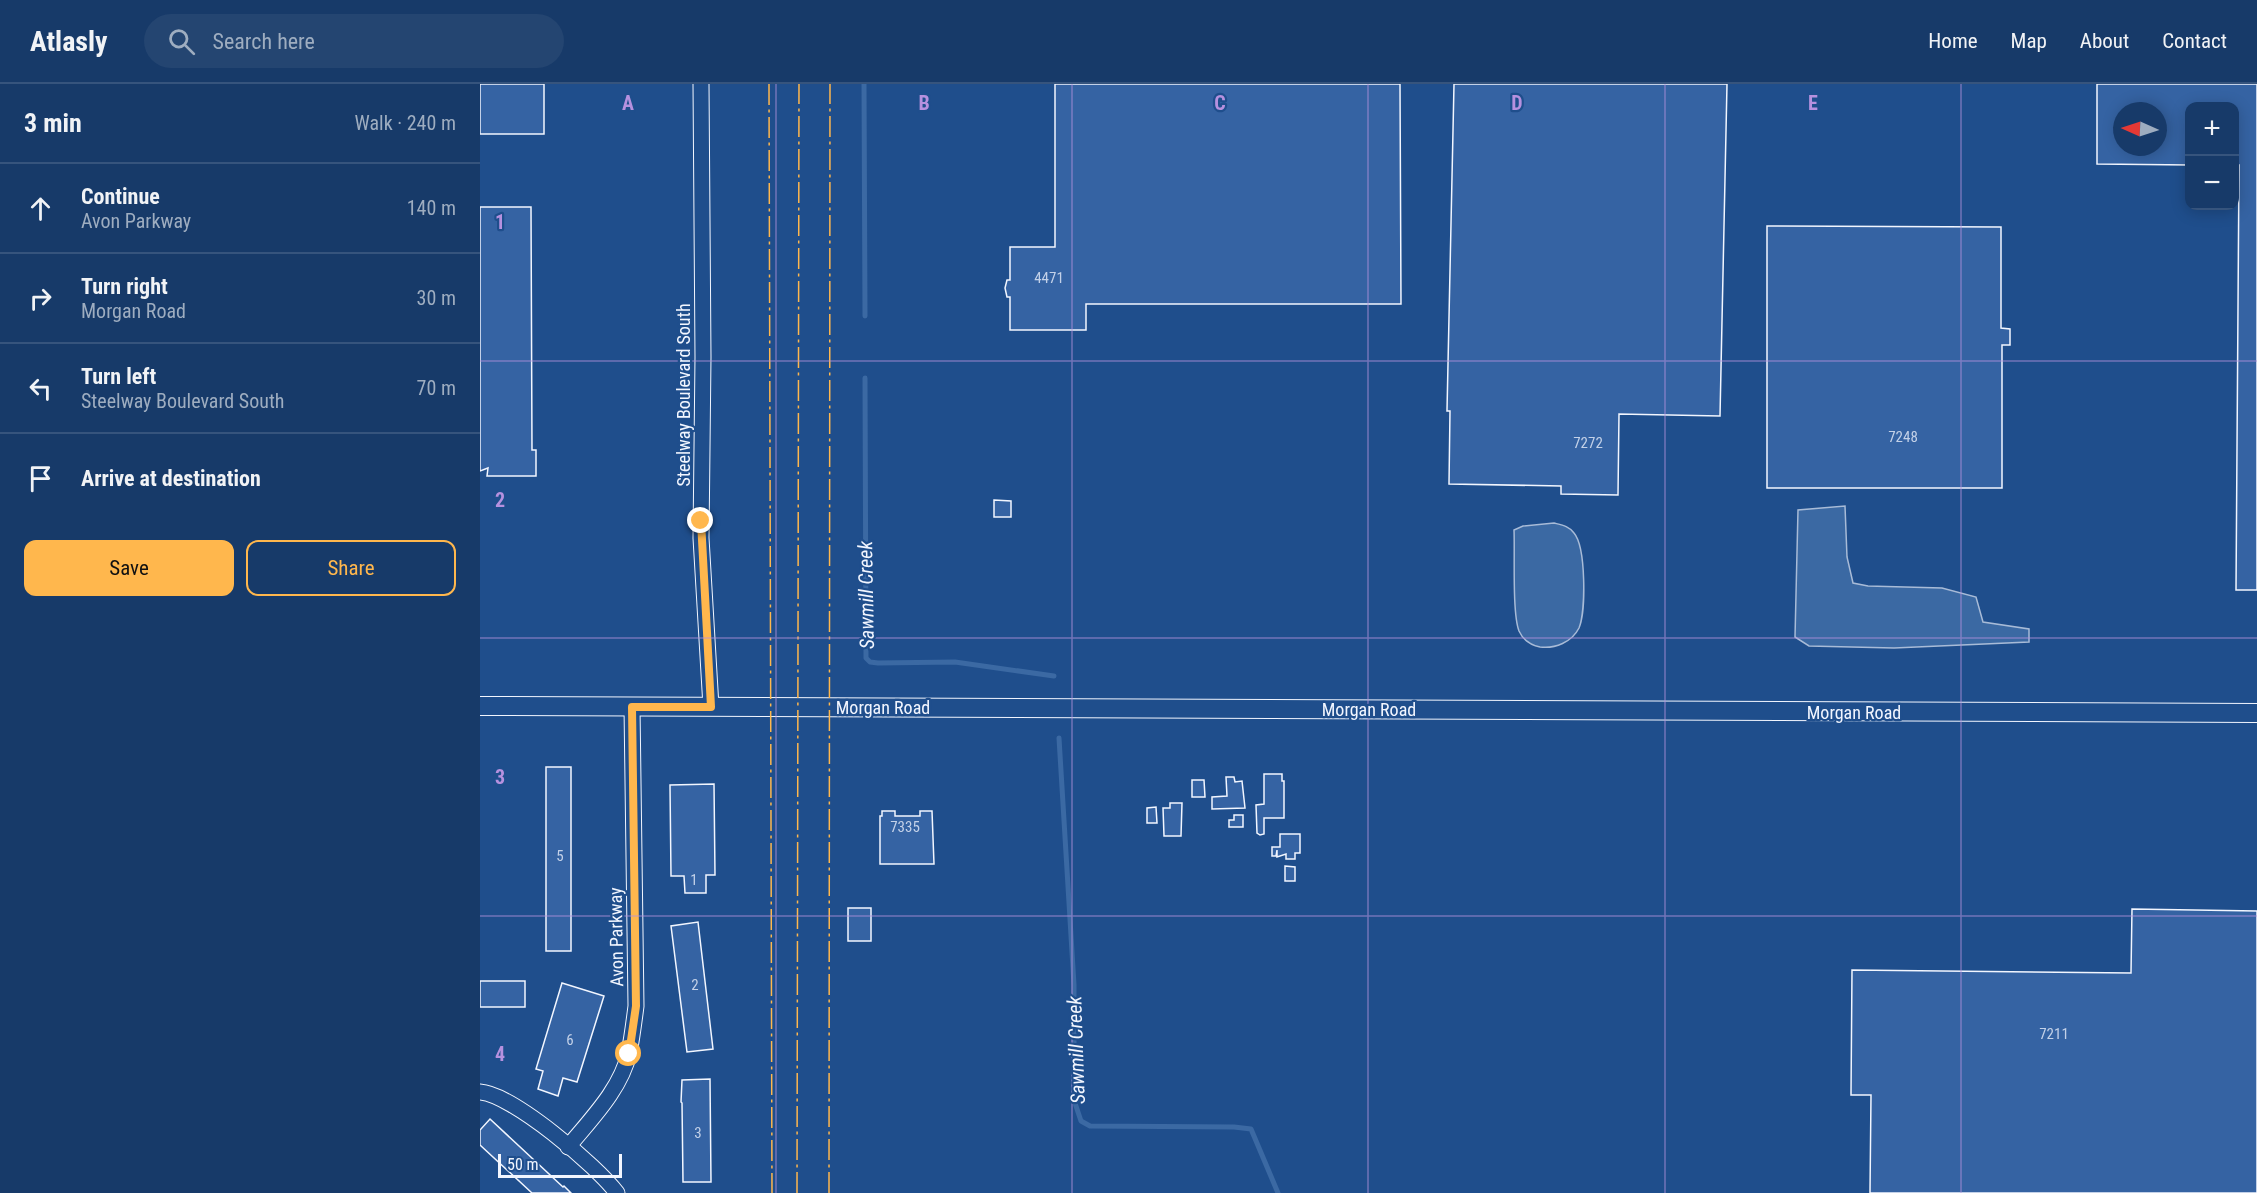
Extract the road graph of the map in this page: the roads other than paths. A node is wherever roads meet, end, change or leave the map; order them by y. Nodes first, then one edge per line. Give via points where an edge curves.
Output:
1 (701, 84) edge
2 (480, 706) edge
3 (632, 707) junction
4 (711, 707) junction
5 (2257, 713) edge
6 (480, 1092) edge
7 (568, 1147) junction
8 (617, 1193) edge

1 - 4 street, Steelway Boulevard South via 701,537
2 - 3 street, Morgan Road
3 - 4 street, Morgan Road
3 - 7 street, Avon Parkway via 636,1006 629,1054 622,1072 601,1107
4 - 5 street, Morgan Road
6 - 7 street via 519,1107
7 - 8 street

